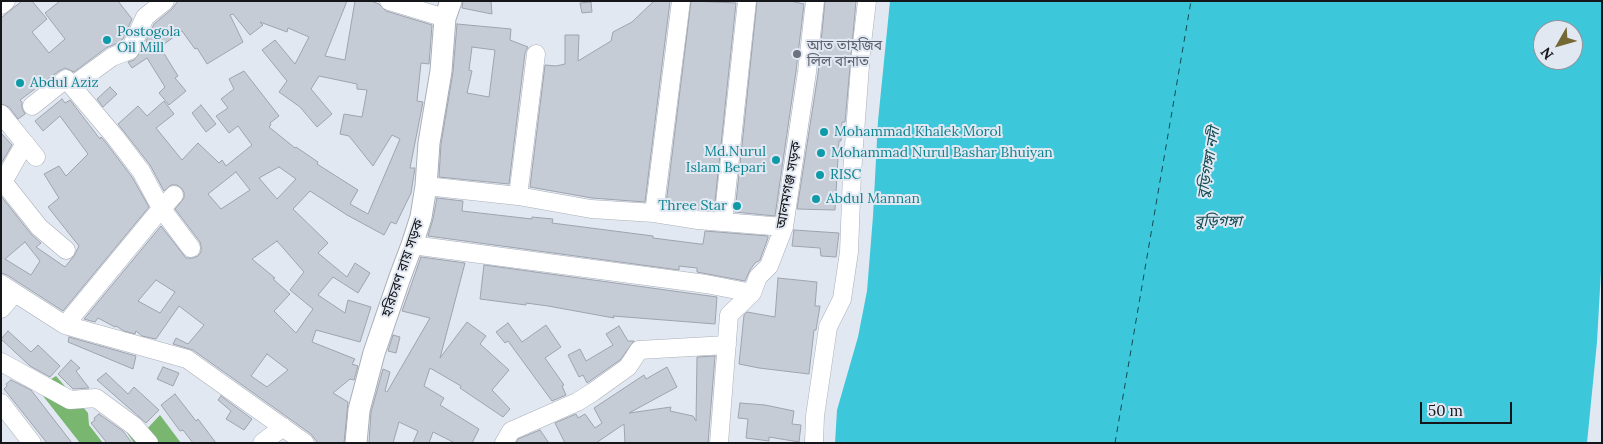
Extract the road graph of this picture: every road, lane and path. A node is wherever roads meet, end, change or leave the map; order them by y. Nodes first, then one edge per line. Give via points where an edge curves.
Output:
1 (6, 1) edge
2 (165, 1) edge
3 (389, 1) edge
4 (681, 1) edge
5 (747, 1) edge
6 (867, 1) edge
7 (809, 2) edge
8 (1, 5) edge
9 (448, 10) edge
10 (536, 54) dead end
11 (72, 86) junction
12 (32, 106) dead end
13 (1, 114) edge
14 (25, 143) junction
15 (36, 157) dead end
16 (2, 181) edge
17 (426, 186) junction
18 (174, 195) dead end
19 (518, 196) junction
20 (161, 208) junction
21 (654, 213) junction
22 (723, 222) junction
23 (784, 227) junction
24 (412, 245) junction
25 (191, 248) dead end
26 (66, 250) dead end
27 (8, 289) edge
28 (752, 294) junction
29 (1, 309) edge
30 (65, 325) junction
31 (727, 345) junction
32 (1, 362) edge
33 (1, 403) edge
34 (283, 427) junction
35 (32, 443) edge
36 (148, 443) edge
37 (262, 443) edge
38 (305, 443) edge
39 (356, 443) edge
40 (504, 443) edge
41 (719, 443) edge
42 (814, 443) edge

1 - 8 street
2 - 11 street via 145,17 130,50 112,58
3 - 9 street
4 - 21 street
5 - 22 street
6 - 42 street via 852,173 849,252 842,299 828,327
7 - 23 street, আলমগঞ্জ সড়ক via 806,80
9 - 17 main road, হরিচরণ রায় সড়ক
10 - 19 street
11 - 12 street via 66,79
11 - 20 street via 141,171
13 - 14 street
14 - 15 street
14 - 16 street
16 - 26 street via 39,227
17 - 19 street
17 - 24 main road, হরিচরণ রায় সড়ক
18 - 20 street
19 - 21 street via 591,209
20 - 25 street
20 - 30 street
21 - 22 street
22 - 23 street
23 - 28 street, আলমগঞ্জ সড়ক via 769,266 758,277
24 - 28 street via 706,284
24 - 39 main road, হরিচরণ রায় সড়ক via 374,353 359,410
27 - 29 street
27 - 30 street
28 - 31 street, আলমগঞ্জ সড়ক via 729,315
30 - 34 street via 187,359
31 - 40 street via 639,350 628,367 593,392 511,431
31 - 41 street, আলমগঞ্জ সড়ক
32 - 36 street via 70,400 96,398 134,426
33 - 35 street
34 - 37 street
34 - 38 street

